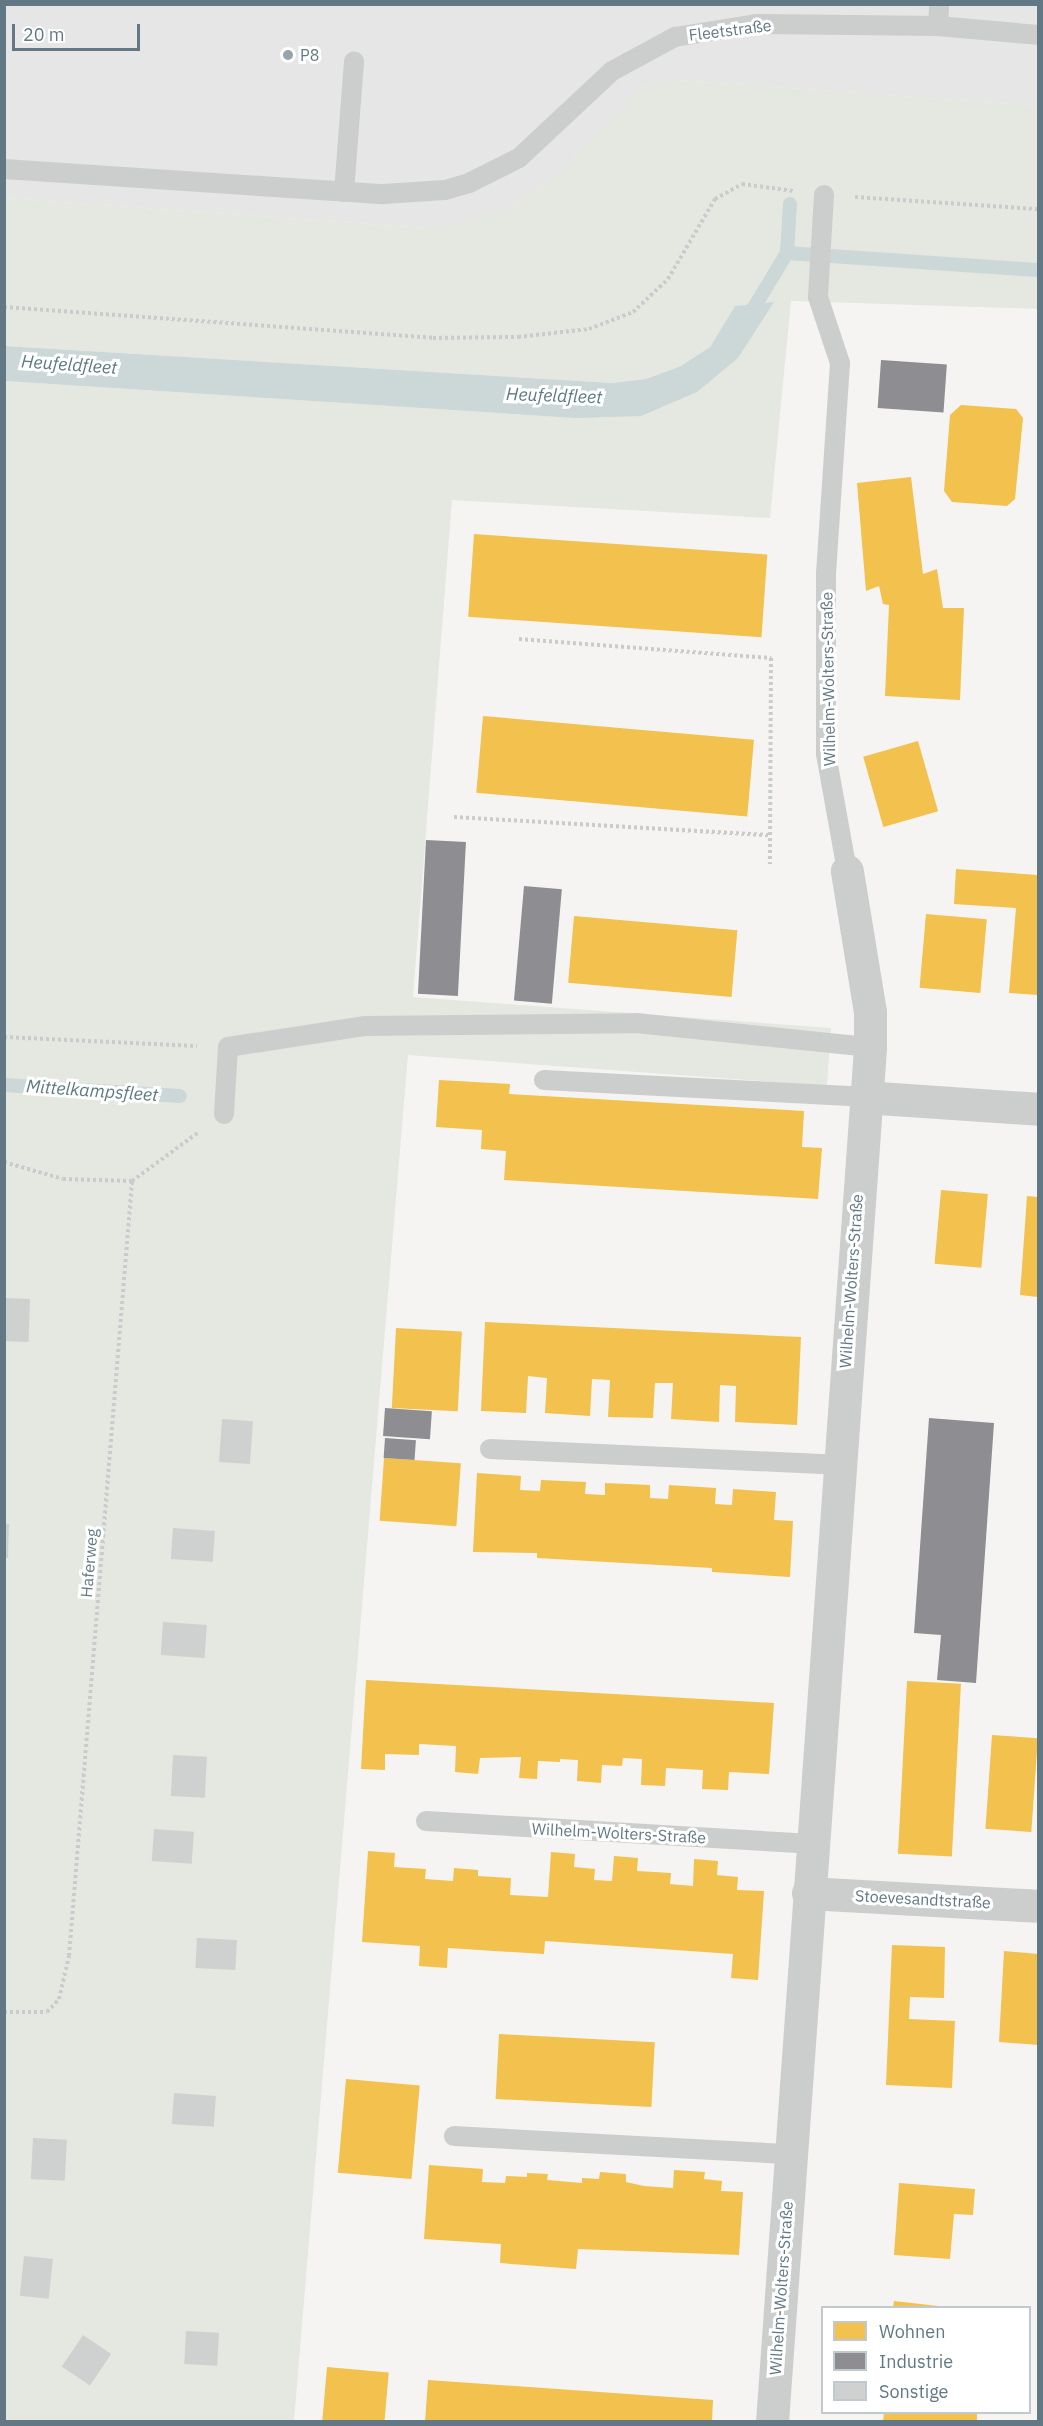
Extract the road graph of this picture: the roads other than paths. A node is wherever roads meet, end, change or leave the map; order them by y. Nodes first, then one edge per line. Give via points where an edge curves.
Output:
1 (939, 4) edge
2 (938, 26) junction
3 (1038, 35) edge
4 (354, 61) dead end
5 (4, 169) edge
6 (344, 192) junction
7 (824, 199) road end
8 (847, 871) joint
9 (870, 1047) junction
10 (544, 1080) dead end
11 (864, 1097) junction
12 (1038, 1109) edge
13 (224, 1114) road end
14 (490, 1449) dead end
15 (838, 1465) junction
16 (426, 1821) dead end
17 (811, 1844) junction
18 (808, 1893) junction
19 (1038, 1906) edge
20 (454, 2136) dead end
21 (790, 2154) junction
22 (772, 2421) edge

1 - 2 lane
2 - 3 lane, Fleetstraße
2 - 6 lane, Fleetstraße via 756,24 675,37 612,71 519,158 470,183 445,190
4 - 6 lane
5 - 6 lane, Fleetstraße
7 - 8 lane, Wilhelm-Wolters-Straße via 818,297 840,363 826,574 826,754
8 - 9 street, Wilhelm-Wolters-Straße via 870,1012
9 - 11 street, Wilhelm-Wolters-Straße
9 - 13 lane via 636,1023 365,1026 228,1047
10 - 11 lane
11 - 12 street
11 - 15 street, Wilhelm-Wolters-Straße
14 - 15 lane
15 - 17 street, Wilhelm-Wolters-Straße
16 - 17 lane, Wilhelm-Wolters-Straße
17 - 18 street, Wilhelm-Wolters-Straße
18 - 19 street, Stoevesandtstraße
18 - 21 street, Wilhelm-Wolters-Straße
20 - 21 lane
21 - 22 street, Wilhelm-Wolters-Straße

